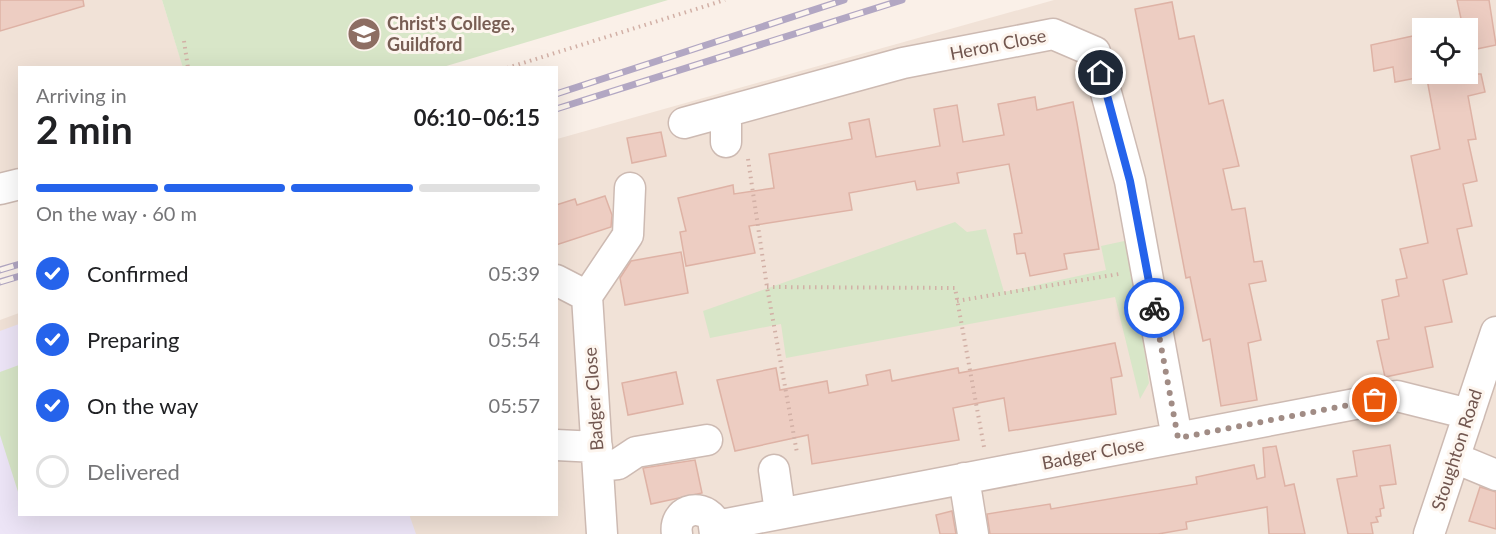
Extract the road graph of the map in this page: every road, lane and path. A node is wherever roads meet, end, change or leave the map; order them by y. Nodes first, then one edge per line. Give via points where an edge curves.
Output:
1 (725, 0) edge
2 (183, 41) dead end
3 (188, 66) edge
4 (513, 66) edge
5 (726, 113) junction
6 (684, 123) dead end
7 (726, 142) joint
8 (18, 184) edge
9 (630, 188) dead end
10 (0, 189) edge
11 (1147, 269) junction
12 (558, 281) edge
13 (767, 287) junction
14 (587, 296) junction
15 (957, 302) junction
16 (1496, 332) edge
17 (1469, 414) junction
18 (1178, 438) junction
19 (707, 440) dead end
20 (558, 446) edge
21 (597, 456) junction
22 (1455, 458) junction
23 (786, 465) joint
24 (1496, 475) edge
25 (976, 476) junction
26 (780, 512) junction
27 (715, 530) edge
28 (602, 534) edge
29 (677, 534) edge
30 (973, 534) edge
31 (1429, 534) edge

1 - 4 path
2 - 3 path
5 - 6 street, Heron Close
5 - 7 street
5 - 11 street, Heron Close via 903,63 1053,34 1095,52 1130,181
7 - 13 path via 747,154
8 - 10 street
9 - 14 street via 628,235
11 - 15 path
11 - 18 street, Heron Close
12 - 14 street
13 - 15 path via 955,288
13 - 23 path
14 - 21 street, Badger Close
15 - 25 path
16 - 17 street, Stoughton Road
17 - 18 street, Badger Close via 1397,396
17 - 22 street, Stoughton Road
18 - 25 street, Badger Close
19 - 21 street via 636,452 618,464
20 - 21 street
21 - 28 street, Badger Close
22 - 24 street
22 - 31 street, Stoughton Road
23 - 26 street
25 - 26 street, Badger Close
25 - 30 street
26 - 27 street, Badger Close
27 - 29 street, Badger Close via 708,513 695,509 682,515

